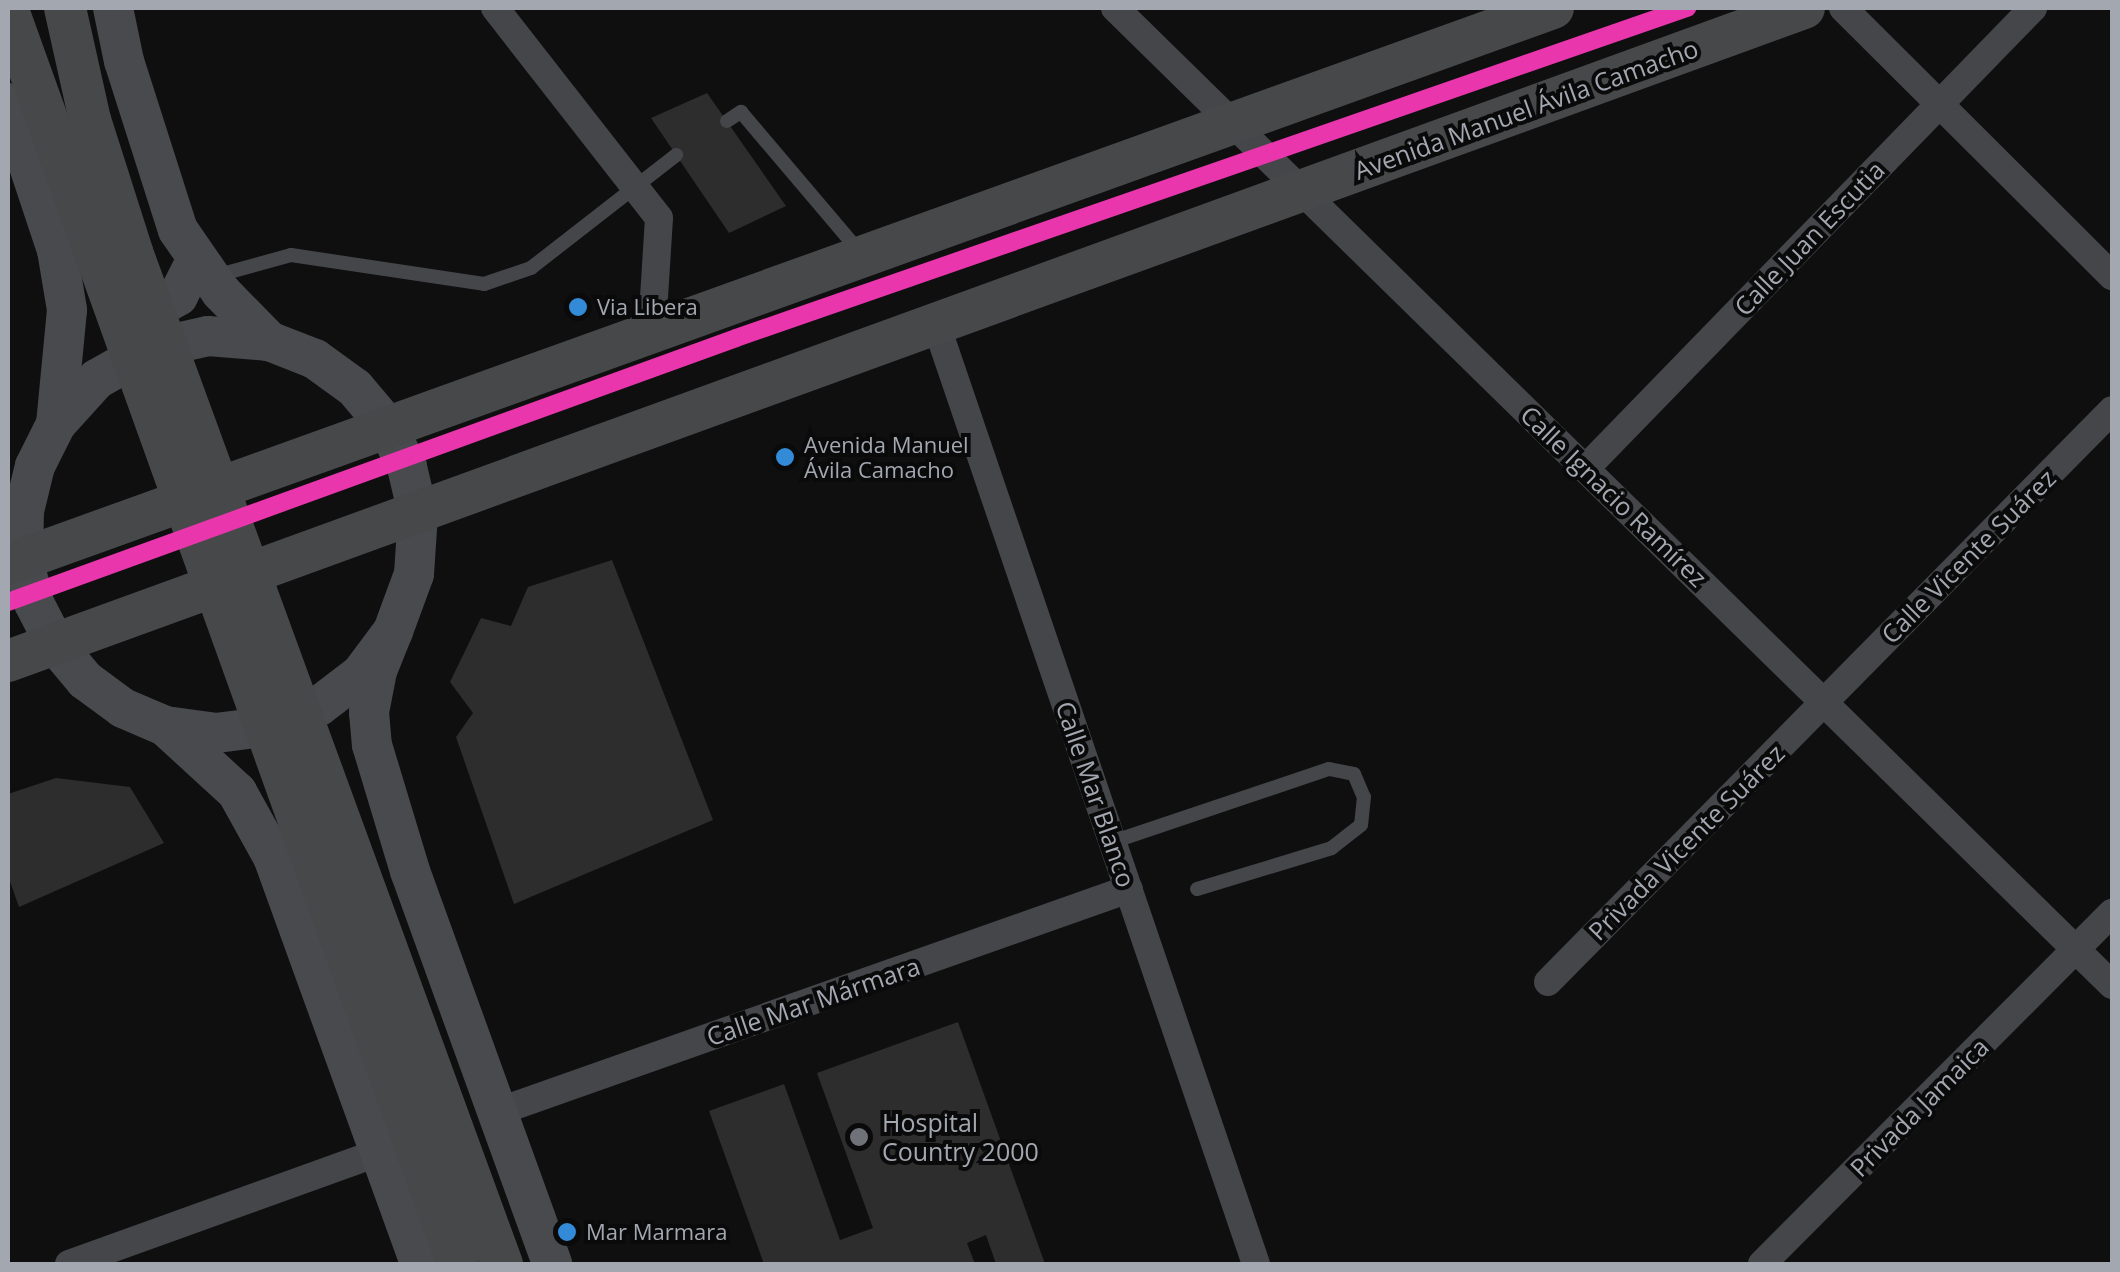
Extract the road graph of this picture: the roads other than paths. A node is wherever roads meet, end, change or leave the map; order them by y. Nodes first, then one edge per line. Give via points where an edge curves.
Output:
1 (65, 8) edge
2 (113, 8) edge
3 (495, 8) edge
4 (1115, 8) edge
5 (1553, 8) edge
6 (1804, 8) edge
7 (1843, 8) edge
8 (2033, 8) edge
9 (8, 10) edge
10 (1939, 104) junction
11 (727, 121) dead end
12 (1232, 122) junction
13 (12, 128) edge
14 (676, 155) dead end
15 (633, 183) junction
16 (1302, 191) junction
17 (864, 256) junction
18 (203, 269) junction
19 (2112, 276) edge
20 (64, 297) junction
21 (936, 324) junction
22 (652, 329) junction
23 (268, 341) junction
24 (2112, 410) edge
25 (56, 424) junction
26 (387, 426) junction
27 (1585, 469) junction
28 (418, 514) junction
29 (16, 561) edge
30 (393, 631) junction
31 (55, 644) junction
32 (8, 661) edge
33 (1824, 702) junction
34 (166, 726) junction
35 (1112, 842) junction
36 (410, 870) junction
37 (1196, 888) dead end
38 (1129, 889) junction
39 (2112, 914) edge
40 (295, 918) junction
41 (2076, 949) junction
42 (1548, 982) dead end
43 (2112, 984) edge
44 (497, 1112) junction
45 (378, 1153) junction
46 (69, 1264) edge
47 (420, 1264) edge
48 (458, 1264) edge
49 (502, 1264) edge
50 (552, 1264) edge
51 (1256, 1264) edge
52 (1762, 1264) edge

1 - 49 main road, bridge via 90,120 132,252
2 - 18 main road via 144,132
3 - 15 street
4 - 12 street, Calle Ignacio Ramírez
5 - 12 main road
6 - 16 main road, Avenida Manuel Ávila Camacho
7 - 10 street
8 - 10 street, Calle Juan Escutia
9 - 48 main road, bridge
10 - 19 street
10 - 27 street, Calle Juan Escutia
11 - 17 lane via 741,112
12 - 16 street, Calle Ignacio Ramírez
12 - 17 main road
13 - 20 main road
14 - 15 lane
15 - 18 lane via 530,268 484,284 291,256
15 - 22 street via 660,226
16 - 21 main road, Avenida Manuel Ávila Camacho
16 - 27 street, Calle Ignacio Ramírez
17 - 22 main road
18 - 20 main road via 178,296 144,315 106,313
18 - 23 main road
20 - 25 main road via 66,367
21 - 28 main road, Avenida Manuel Ávila Camacho
21 - 35 street, Calle Mar Blanco
22 - 26 main road
23 - 25 main road via 208,336 150,349 97,379
23 - 26 main road via 315,359 355,388
24 - 33 street, Calle Vicente Suárez
25 - 29 main road via 34,466
26 - 28 main road via 408,467
26 - 29 main road
27 - 33 street, Calle Ignacio Ramírez
28 - 30 main road via 414,574
28 - 31 main road, Avenida Manuel Ávila Camacho
29 - 31 main road
30 - 34 main road via 361,674 319,706 270,726 235,731
30 - 36 main road via 369,712 384,793
31 - 32 main road, Avenida Manuel Ávila Camacho
31 - 34 main road via 97,689
33 - 41 street, Calle Ignacio Ramírez
33 - 42 street, Privada Vicente Suárez
34 - 40 main road via 238,792
35 - 37 lane via 1329,769 1354,774 1364,797 1361,826 1332,848
35 - 38 street, Calle Mar Blanco
36 - 40 main road via 379,836 332,834 295,868
36 - 44 main road
38 - 44 street, Calle Mar Mármara
38 - 51 street, Calle Mar Blanco
39 - 41 street, Privada Jamaica
40 - 45 main road
41 - 43 street, Calle Ignacio Ramírez
41 - 52 street, Privada Jamaica
44 - 50 main road
45 - 46 street
45 - 47 main road

